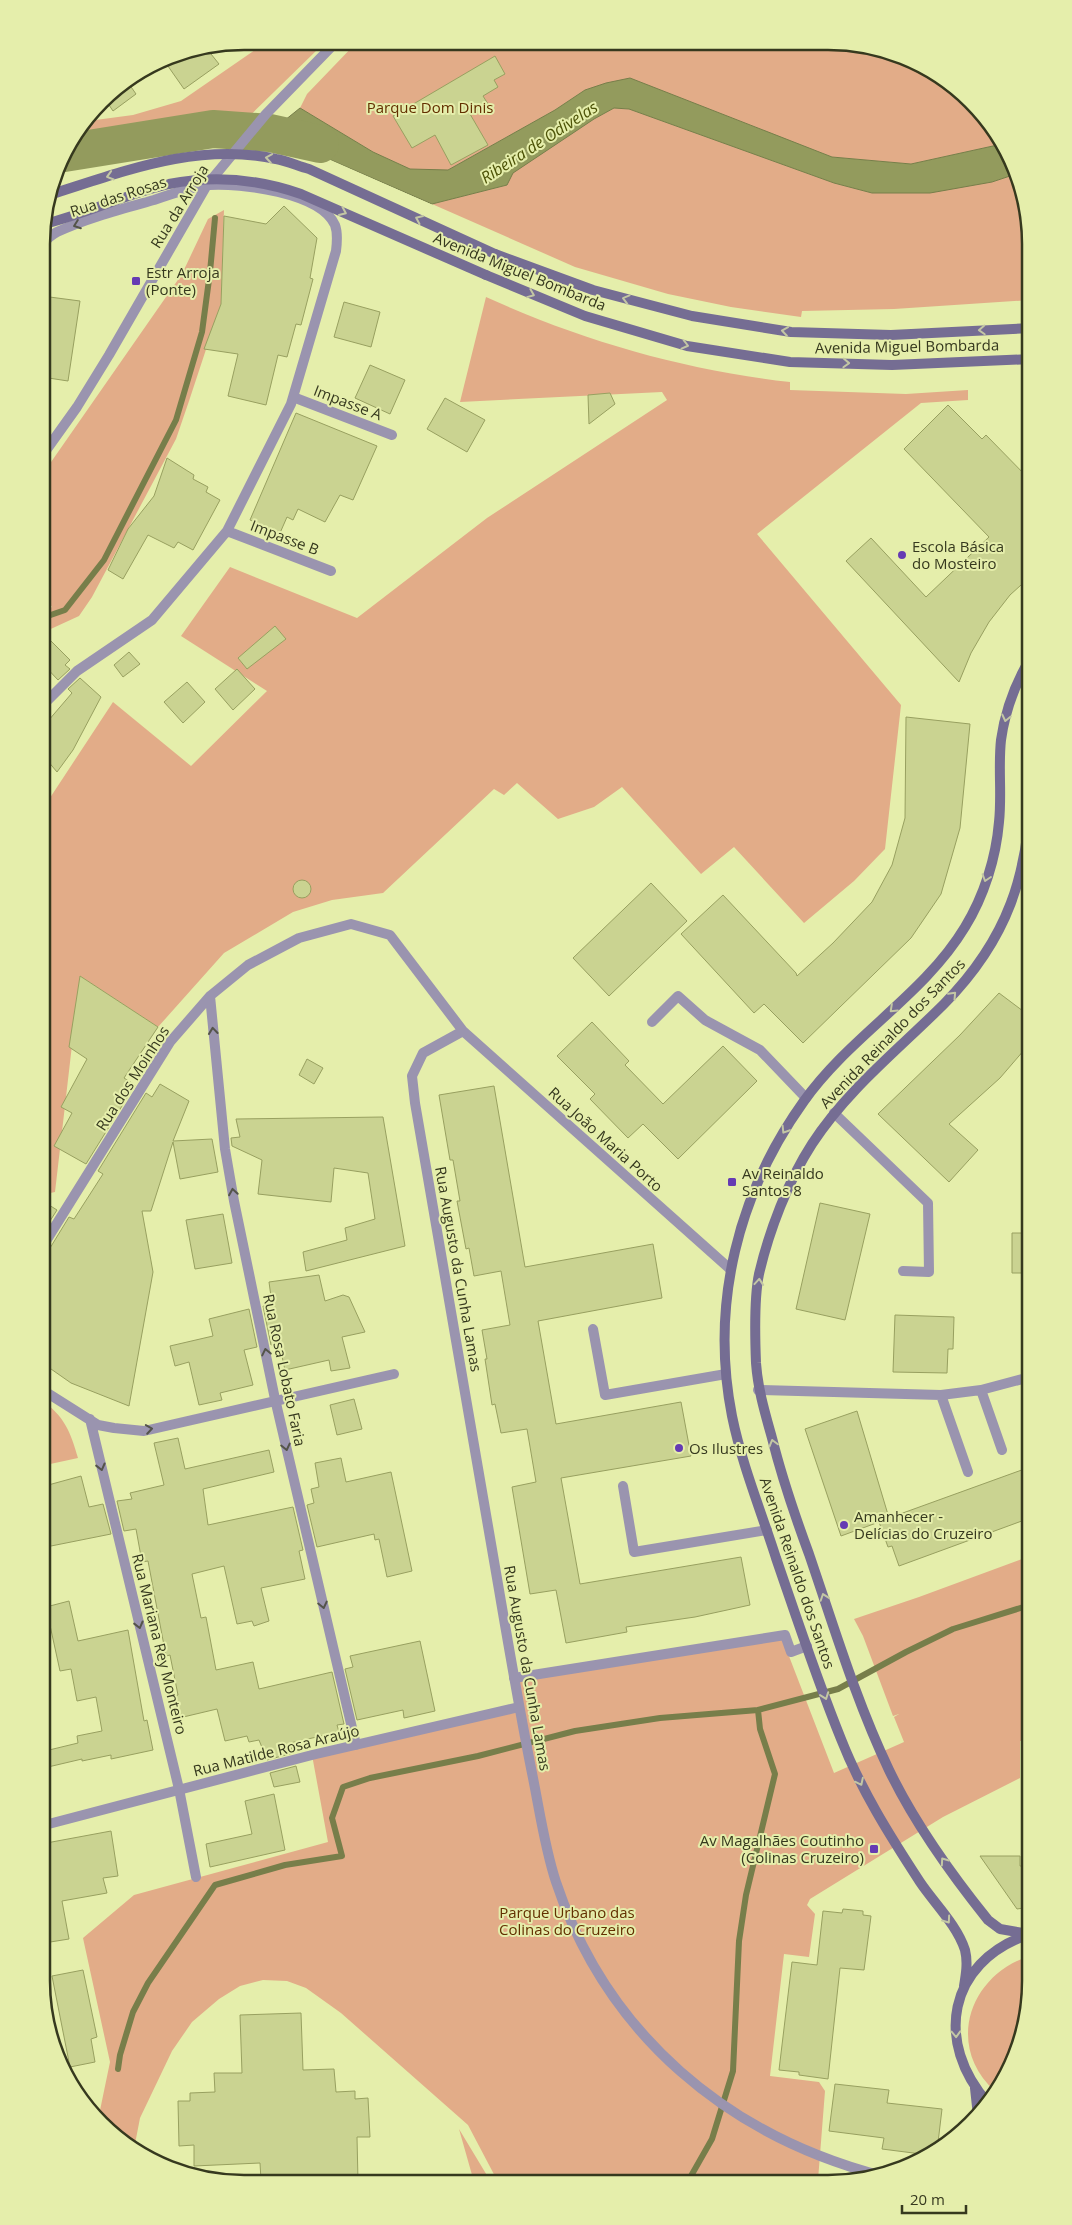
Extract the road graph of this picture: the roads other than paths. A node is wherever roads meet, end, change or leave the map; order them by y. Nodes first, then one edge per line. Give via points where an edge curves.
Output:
1 (328, 50) edge
2 (207, 185) junction
3 (57, 192) edge
4 (52, 222) edge
5 (50, 237) edge
6 (1022, 328) edge
7 (1022, 359) edge
8 (293, 397) junction
9 (392, 435) dead end
10 (50, 445) edge
11 (227, 531) junction
12 (331, 571) dead end
13 (1022, 673) edge
14 (50, 698) edge
15 (1022, 869) edge
16 (210, 996) junction
17 (652, 1022) dead end
18 (463, 1031) junction
19 (806, 1098) junction
20 (834, 1113) junction
21 (50, 1236) edge
22 (730, 1269) junction
23 (903, 1271) dead end
24 (593, 1329) dead end
25 (394, 1374) dead end
26 (726, 1374) junction
27 (1022, 1379) edge
28 (758, 1390) junction
29 (981, 1390) junction
30 (50, 1395) edge
31 (941, 1395) junction
32 (276, 1399) junction
33 (90, 1419) junction
34 (1002, 1450) dead end
35 (968, 1472) dead end
36 (623, 1486) dead end
37 (767, 1530) junction
38 (808, 1650) junction
39 (514, 1678) junction
40 (519, 1707) junction
41 (356, 1745) junction
42 (179, 1789) junction
43 (50, 1824) edge
44 (196, 1877) dead end
45 (1022, 1933) edge
46 (1022, 1937) edge
47 (964, 1986) junction
48 (975, 2088) junction
49 (983, 2097) edge
50 (977, 2105) edge
51 (857, 2172) edge

1 - 2 street, Rua da Arroja via 266,114
2 -> 5 street, Rua das Rosas via 111,213
2 - 8 street, Rua das Rosas via 279,192 310,202 334,224 336,251
2 - 10 street, Rua da Arroja via 109,355
6 -> 3 main road, Avenida Miguel Bombarda, bridge via 891,335 791,332 692,316 593,290 495,254 309,169 276,159 241,154 203,154 163,160
4 -> 7 main road, Avenida Miguel Bombarda, bridge via 168,185 206,179 241,179 273,184 302,194 585,316 687,346 790,362 892,365
8 - 9 street, Impasse A
8 - 11 street, Rua das Rosas
11 - 12 street, Impasse B
11 - 14 street, Rua das Rosas via 152,620 77,671
13 -> 19 main road, Avenida Reinaldo dos Santos via 1001,739 995,851 964,930 928,976
20 -> 15 main road, Avenida Reinaldo dos Santos via 964,982 1001,927
16 - 18 street, Rua dos Moinhos via 248,965 299,938 351,924 390,935
16 - 21 street, Rua dos Moinhos via 170,1042
32 -> 16 street, Rua Rosa Lobato Faria via 225,1149
17 - 19 street via 678,996 705,1020 760,1050
18 - 22 street, Rua João Maria Porto
18 - 39 street, Rua Augusto da Cunha Lamas via 423,1053 412,1076
19 -> 22 main road, Avenida Reinaldo dos Santos via 784,1131 752,1194
20 - 23 street via 928,1203 929,1272
28 -> 20 main road, Avenida Reinaldo dos Santos via 759,1275 793,1177
22 - 26 main road, Avenida Reinaldo dos Santos via 725,1324
24 - 26 street via 604,1395
25 - 32 street
26 - 37 main road, Avenida Reinaldo dos Santos via 732,1417
27 - 29 street
28 - 31 street
45 -> 28 main road, Avenida Reinaldo dos Santos via 1000,1930 972,1901 928,1838 891,1774 869,1726 785,1488
29 - 31 street
29 - 34 street
30 - 33 street
31 - 35 street
33 -> 32 street via 106,1427 144,1431
32 -> 41 street, Rua Rosa Lobato Faria
33 -> 42 street, Rua Mariana Rey Monteiro
36 - 37 street via 634,1552
37 - 38 main road, Avenida Reinaldo dos Santos
38 - 39 street via 791,1652 785,1635
38 -> 47 main road, Avenida Reinaldo dos Santos via 840,1738 871,1805 960,1938 967,1964
39 - 40 street, Rua Augusto da Cunha Lamas
40 - 41 street, Rua Matilde Rosa Araújo
40 - 51 street, Rua Augusto da Cunha Lamas via 555,1880 586,1952 614,1998 646,2037 699,2088 773,2136
41 - 42 street, Rua Matilde Rosa Araújo
42 - 43 street, Rua Matilde Rosa Araújo
42 - 44 street, Rua Mariana Rey Monteiro
46 - 47 main road via 992,1952
47 -> 48 main road via 956,2012 955,2038 962,2064
48 - 49 main road
48 - 50 main road

